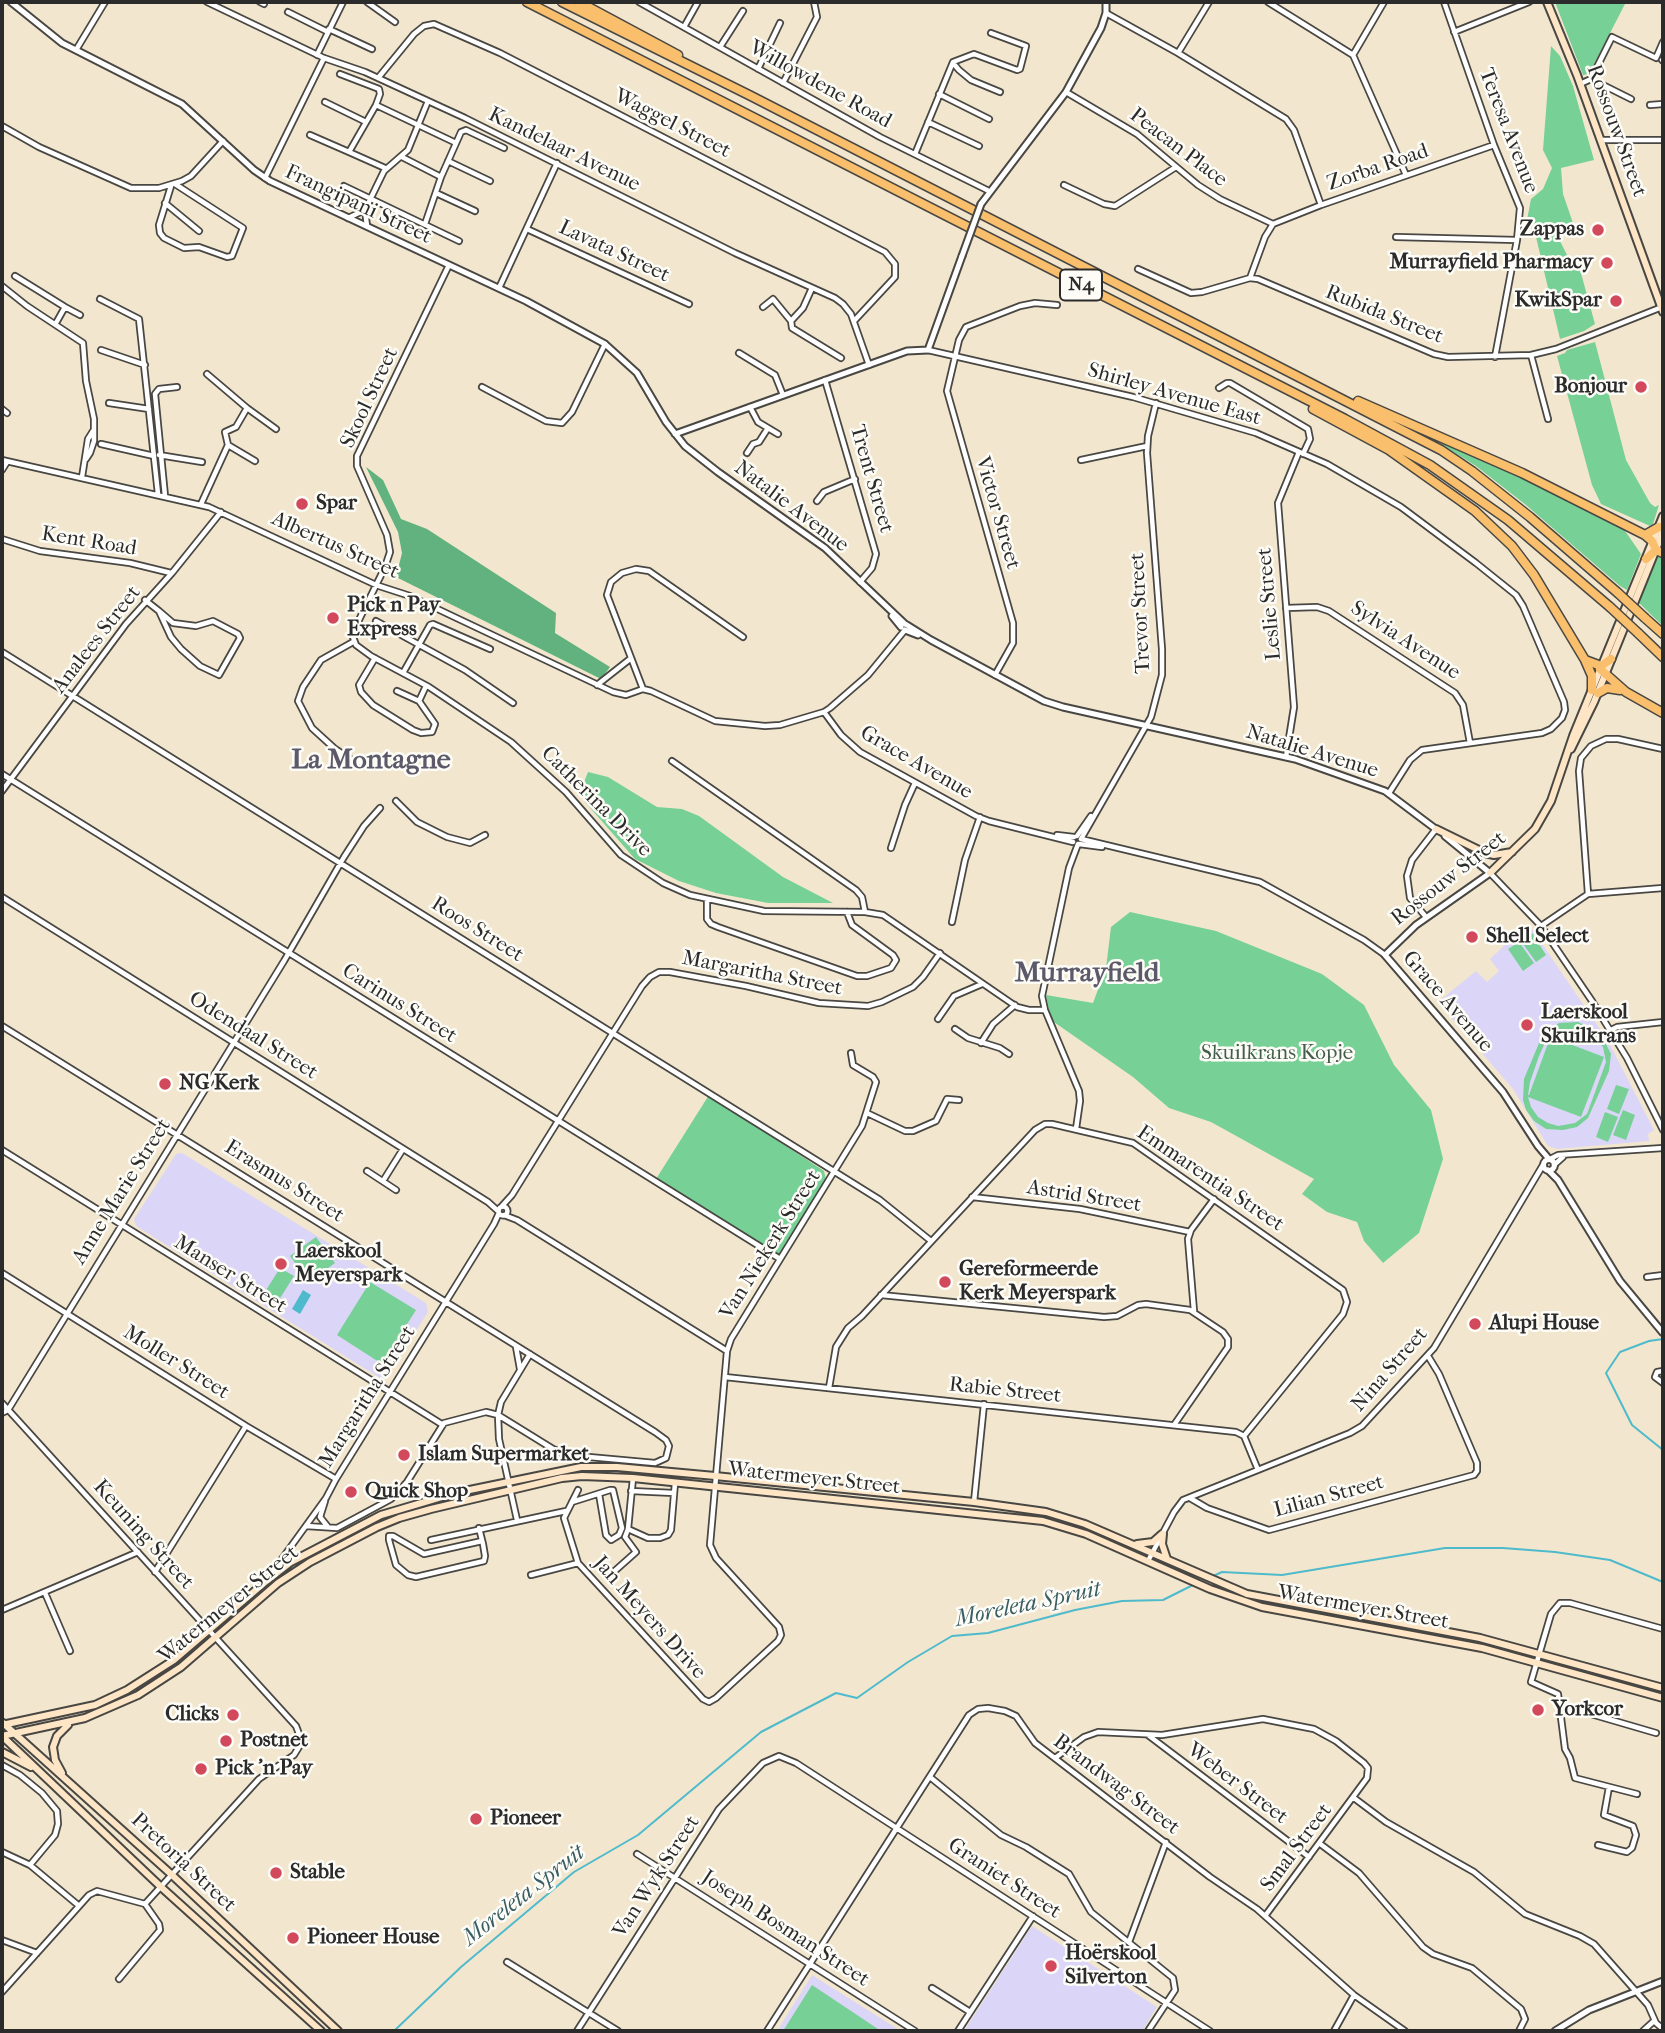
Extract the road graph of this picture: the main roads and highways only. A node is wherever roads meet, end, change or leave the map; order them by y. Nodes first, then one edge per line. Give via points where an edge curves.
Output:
1 (527, 2) edge
2 (562, 2) edge
3 (579, 2) edge
4 (1547, 2) edge
5 (751, 96) junction
6 (1663, 309) edge
7 (1163, 327) junction
8 (1294, 374) junction
9 (1663, 516) edge
10 (1661, 530) edge
11 (1654, 545) edge
12 (1646, 559) joint
13 (1663, 634) edge
14 (1663, 656) edge
15 (1611, 659) joint
16 (1585, 660) junction
17 (1602, 670) junction
18 (1595, 692) junction
19 (1626, 692) junction
20 (1663, 713) edge
21 (1436, 829) road end
22 (1513, 852) junction
23 (1490, 873) road end
24 (1128, 1542) junction
25 (1167, 1559) junction
26 (1663, 1688) edge
27 (1663, 1698) edge
28 (72, 1722) junction
29 (3, 1724) edge
30 (15, 1734) junction
31 (2, 1736) edge
32 (2, 1752) edge
33 (47, 1777) junction
34 (66, 1779) junction
35 (321, 2031) edge
36 (338, 2031) edge

1 - 7 highway, N4
2 - 5 highway, N4
3 - 5 highway
4 - 6 main road, Rossouw Street
5 - 8 highway, N4
7 - 14 highway, N4, bridge via 1451,478 1508,520
7 - 16 highway via 1389,450 1458,498 1520,556
8 - 11 highway via 1522,474
8 - 13 highway, N4, bridge via 1441,450 1472,471
9 - 10 main road
10 - 11 highway
10 - 11 main road
11 - 12 highway
11 - 15 main road
12 - 17 main road, Rossouw Street
15 - 17 highway
16 - 17 highway
16 - 18 highway
17 - 18 main road, Rossouw Street
17 - 19 highway
18 - 19 highway via 1611,687
18 - 22 main road, Rossouw Street via 1544,816
19 - 20 highway
21 - 22 main road via 1485,853
22 - 23 main road, Rossouw Street
24 - 25 main road, Watermeyer Street
24 - 25 main road via 1147,1544 1162,1533
24 - 29 main road, Watermeyer Street via 1046,1512 581,1466 381,1515 303,1554 166,1667 110,1698
25 - 26 main road, Watermeyer Street via 1269,1599 1480,1638
27 - 28 main road, Watermeyer Street via 1460,1644 1262,1607 1086,1534 1043,1521 582,1476 399,1518 352,1539 278,1583 171,1675 98,1714
28 - 30 main road, Watermeyer Street
28 - 34 main road via 53,1746
29 - 30 main road, Pretoria Street
30 - 31 main road, Watermeyer Street
30 - 34 main road, Pretoria Street
31 - 33 main road, Pretoria Street
32 - 33 main road
33 - 35 main road, Pretoria Street
34 - 36 main road, Pretoria Street

